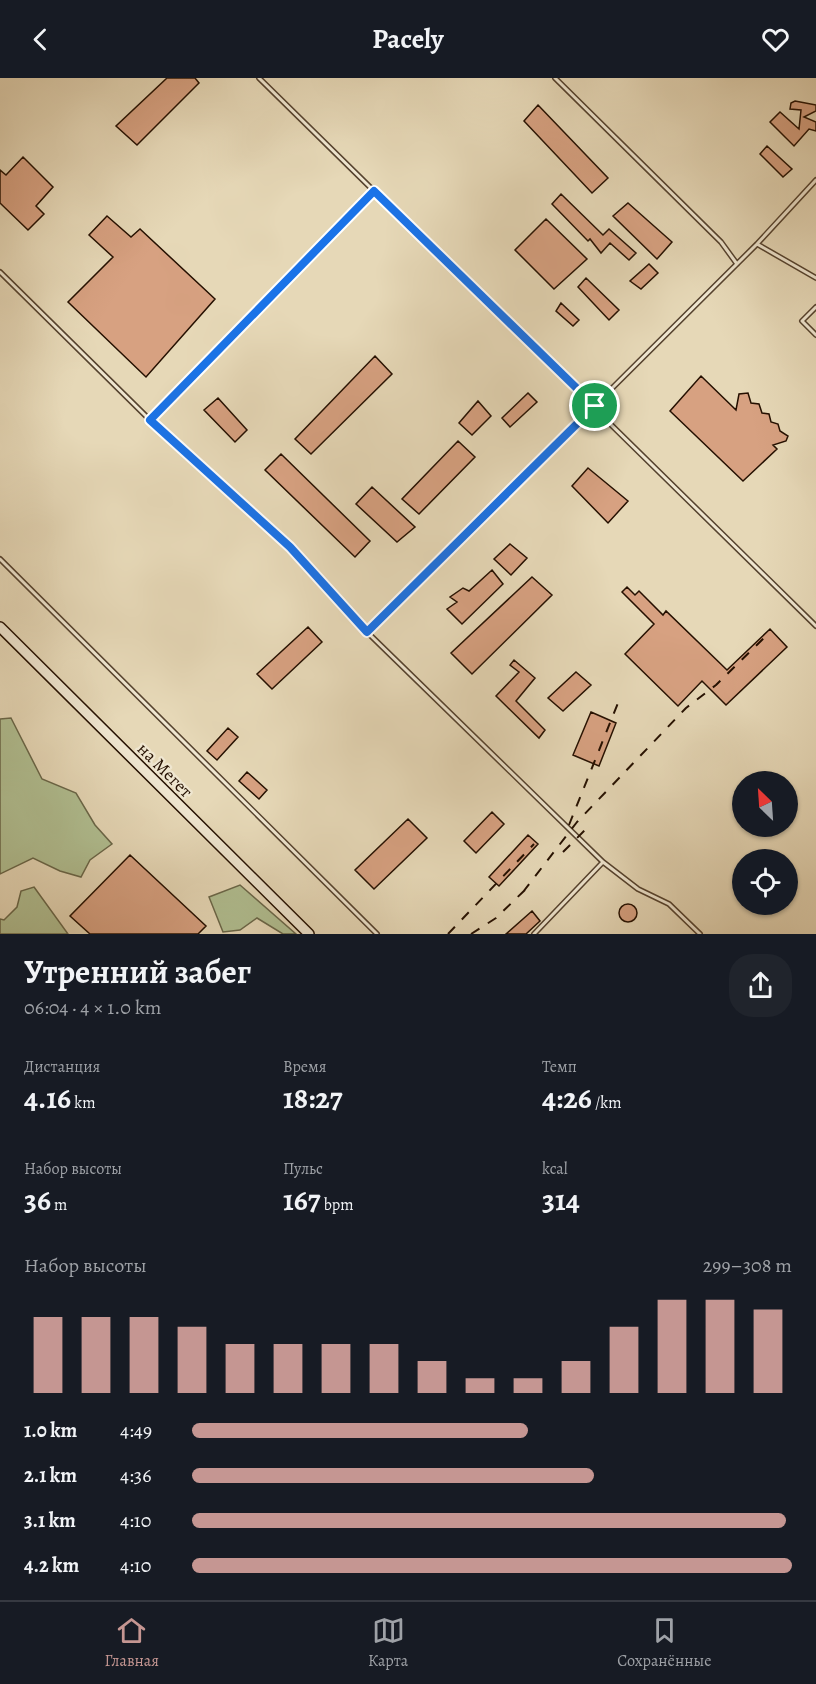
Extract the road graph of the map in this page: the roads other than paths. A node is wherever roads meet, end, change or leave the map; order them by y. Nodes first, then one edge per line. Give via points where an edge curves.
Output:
1 (259, 78) edge
2 (555, 78) edge
3 (816, 180) edge
4 (374, 191) junction
5 (756, 244) junction
6 (737, 264) junction
7 (0, 272) edge
8 (816, 278) edge
9 (816, 307) edge
10 (816, 335) edge
11 (595, 406) junction
12 (150, 420) junction
13 (0, 559) edge
14 (816, 626) edge
15 (0, 627) edge
16 (367, 632) junction
17 (603, 862) junction
18 (309, 934) edge
19 (377, 934) edge
20 (534, 934) edge
21 (700, 934) edge

1 - 4 lane
2 - 6 lane via 721,242
3 - 5 lane
4 - 11 lane
4 - 12 lane
5 - 6 lane
5 - 8 lane
6 - 11 lane
7 - 12 lane
9 - 10 lane via 801,321
11 - 14 lane
11 - 16 lane
12 - 16 lane via 290,547
13 - 19 lane
15 - 18 street, на Мегет
16 - 17 lane
17 - 20 lane
17 - 21 lane via 638,889 669,903

